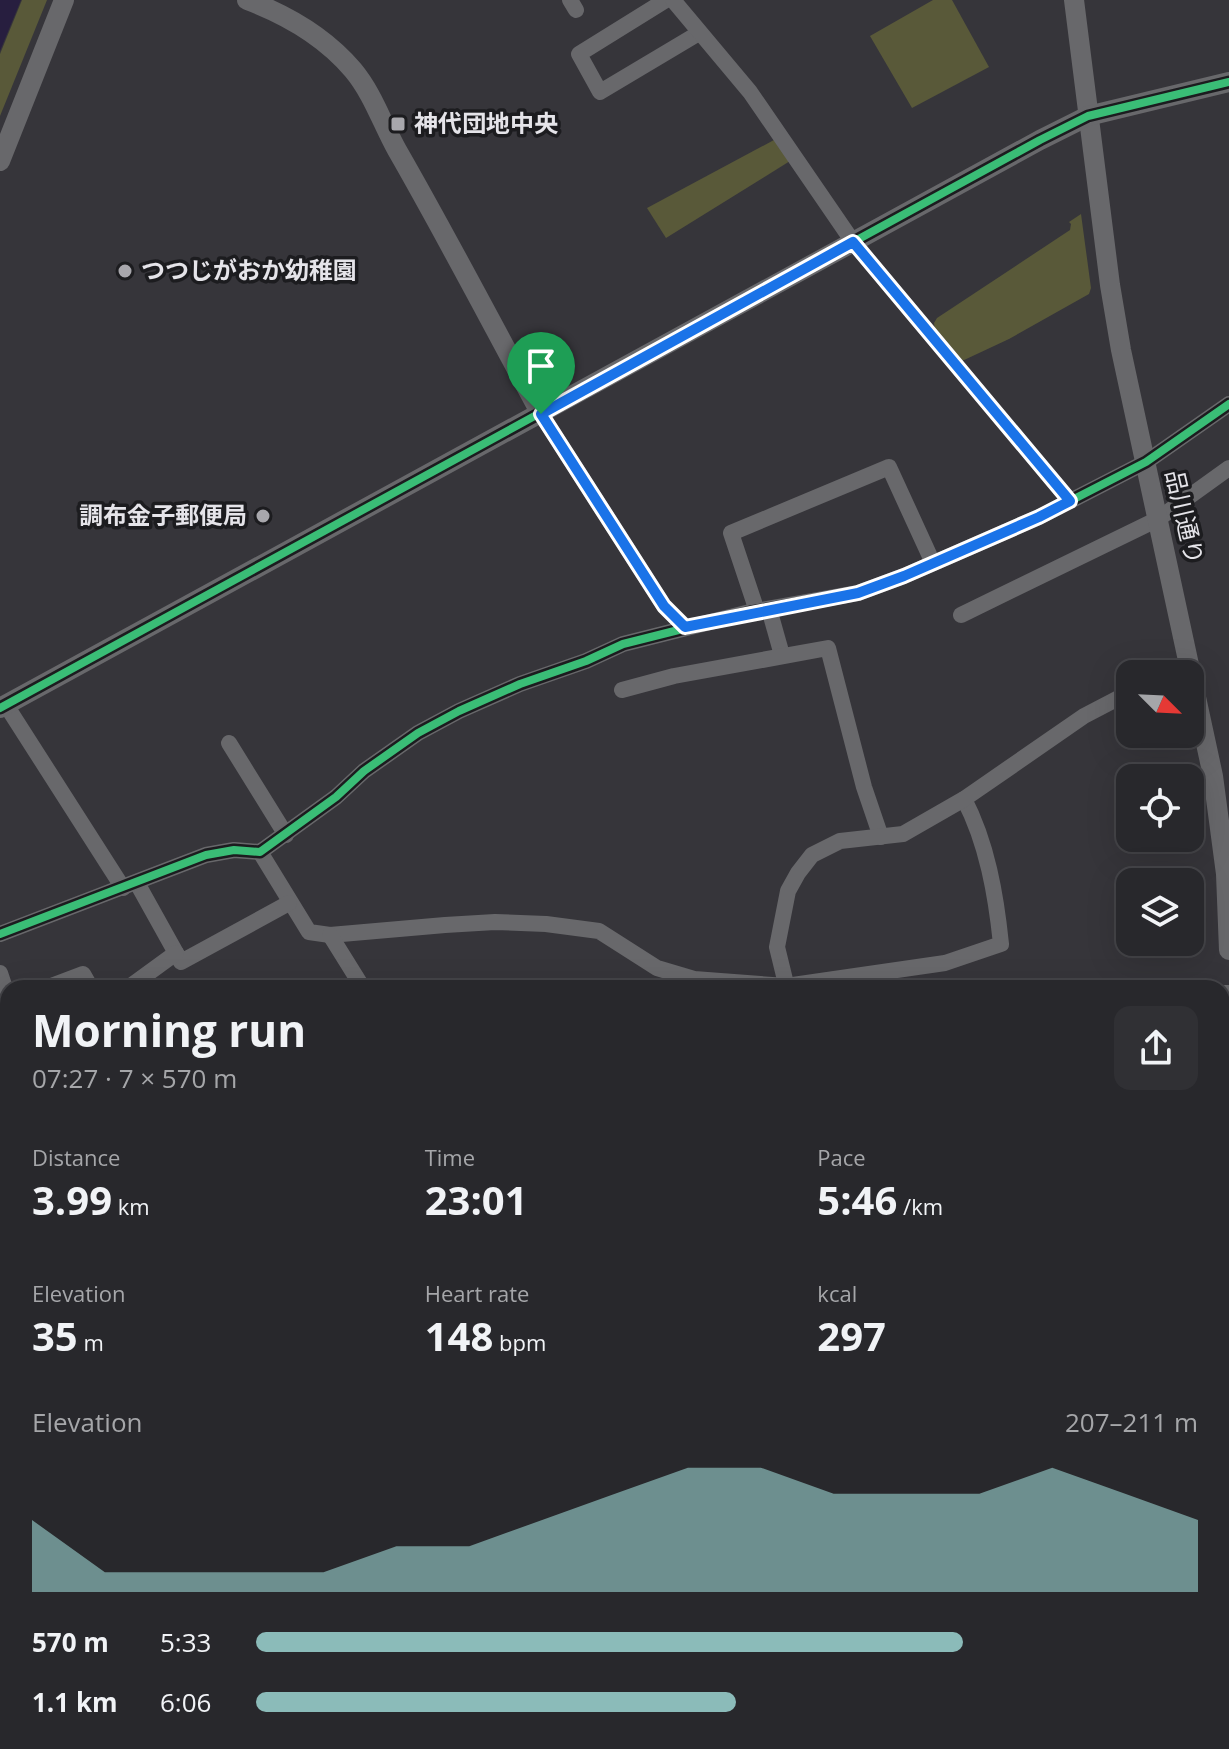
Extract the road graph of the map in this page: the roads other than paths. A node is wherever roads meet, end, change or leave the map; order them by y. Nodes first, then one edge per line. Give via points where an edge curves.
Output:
1 (64, 0) edge
2 (247, 0) edge
3 (666, 0) edge
4 (673, 0) edge
5 (1074, 0) edge
6 (268, 4) edge
7 (699, 33) junction
8 (1229, 82) edge
9 (1088, 116) junction
10 (0, 161) edge
11 (853, 242) junction
12 (1229, 404) edge
13 (541, 414) junction
14 (1146, 462) junction
15 (1229, 468) edge
16 (1070, 501) junction
17 (1158, 519) junction
18 (933, 563) junction
19 (763, 610) junction
20 (961, 615) dead end
21 (685, 627) junction
22 (782, 655) junction
23 (1181, 660) edge
24 (622, 690) dead end
25 (1116, 699) edge
26 (3, 707) edge
27 (1204, 730) edge
28 (229, 743) dead end
29 (1221, 778) edge
30 (964, 799) junction
31 (286, 835) junction
32 (881, 837) junction
33 (260, 852) junction
34 (130, 886) junction
35 (289, 903) junction
36 (0, 934) edge
37 (330, 935) junction
38 (1229, 950) edge
39 (176, 953) junction
40 (67, 980) edge
41 (86, 980) edge
42 (139, 980) edge
43 (358, 980) edge
44 (706, 980) edge
45 (785, 980) edge
46 (833, 980) edge

1 - 10 street
2 - 6 street
3 - 7 street via 579,54 600,92
4 - 7 street
5 - 9 street, 品川通り
6 - 13 street via 332,48 374,100
7 - 11 street via 750,92
8 - 9 street
9 - 11 street
9 - 14 street, 品川通り via 1110,285
11 - 13 street
11 - 16 street
12 - 14 street
13 - 21 street via 664,606
13 - 26 street
14 - 16 street
14 - 17 street, 品川通り
15 - 17 street
16 - 18 street
17 - 20 street
17 - 23 street, 品川通り
18 - 19 street via 858,593
18 - 19 street via 889,467 731,533
19 - 21 street
19 - 22 street
21 - 31 street via 623,644 459,711 364,771
22 - 24 street
22 - 32 street via 828,648
25 - 30 street
26 - 34 street
27 - 29 street, 品川通り
28 - 31 street
29 - 38 street, 品川通り
30 - 32 street via 903,834
30 - 46 street via 988,867 1001,944 945,963
31 - 33 street
32 - 45 street via 826,846 798,873 788,891 777,947
33 - 34 street via 206,855
33 - 35 street
34 - 36 street
34 - 39 street
35 - 37 street via 309,932
35 - 39 street via 181,962
37 - 43 street
37 - 44 street via 495,922 546,924 599,931 657,968
39 - 42 street
40 - 41 street via 83,974

